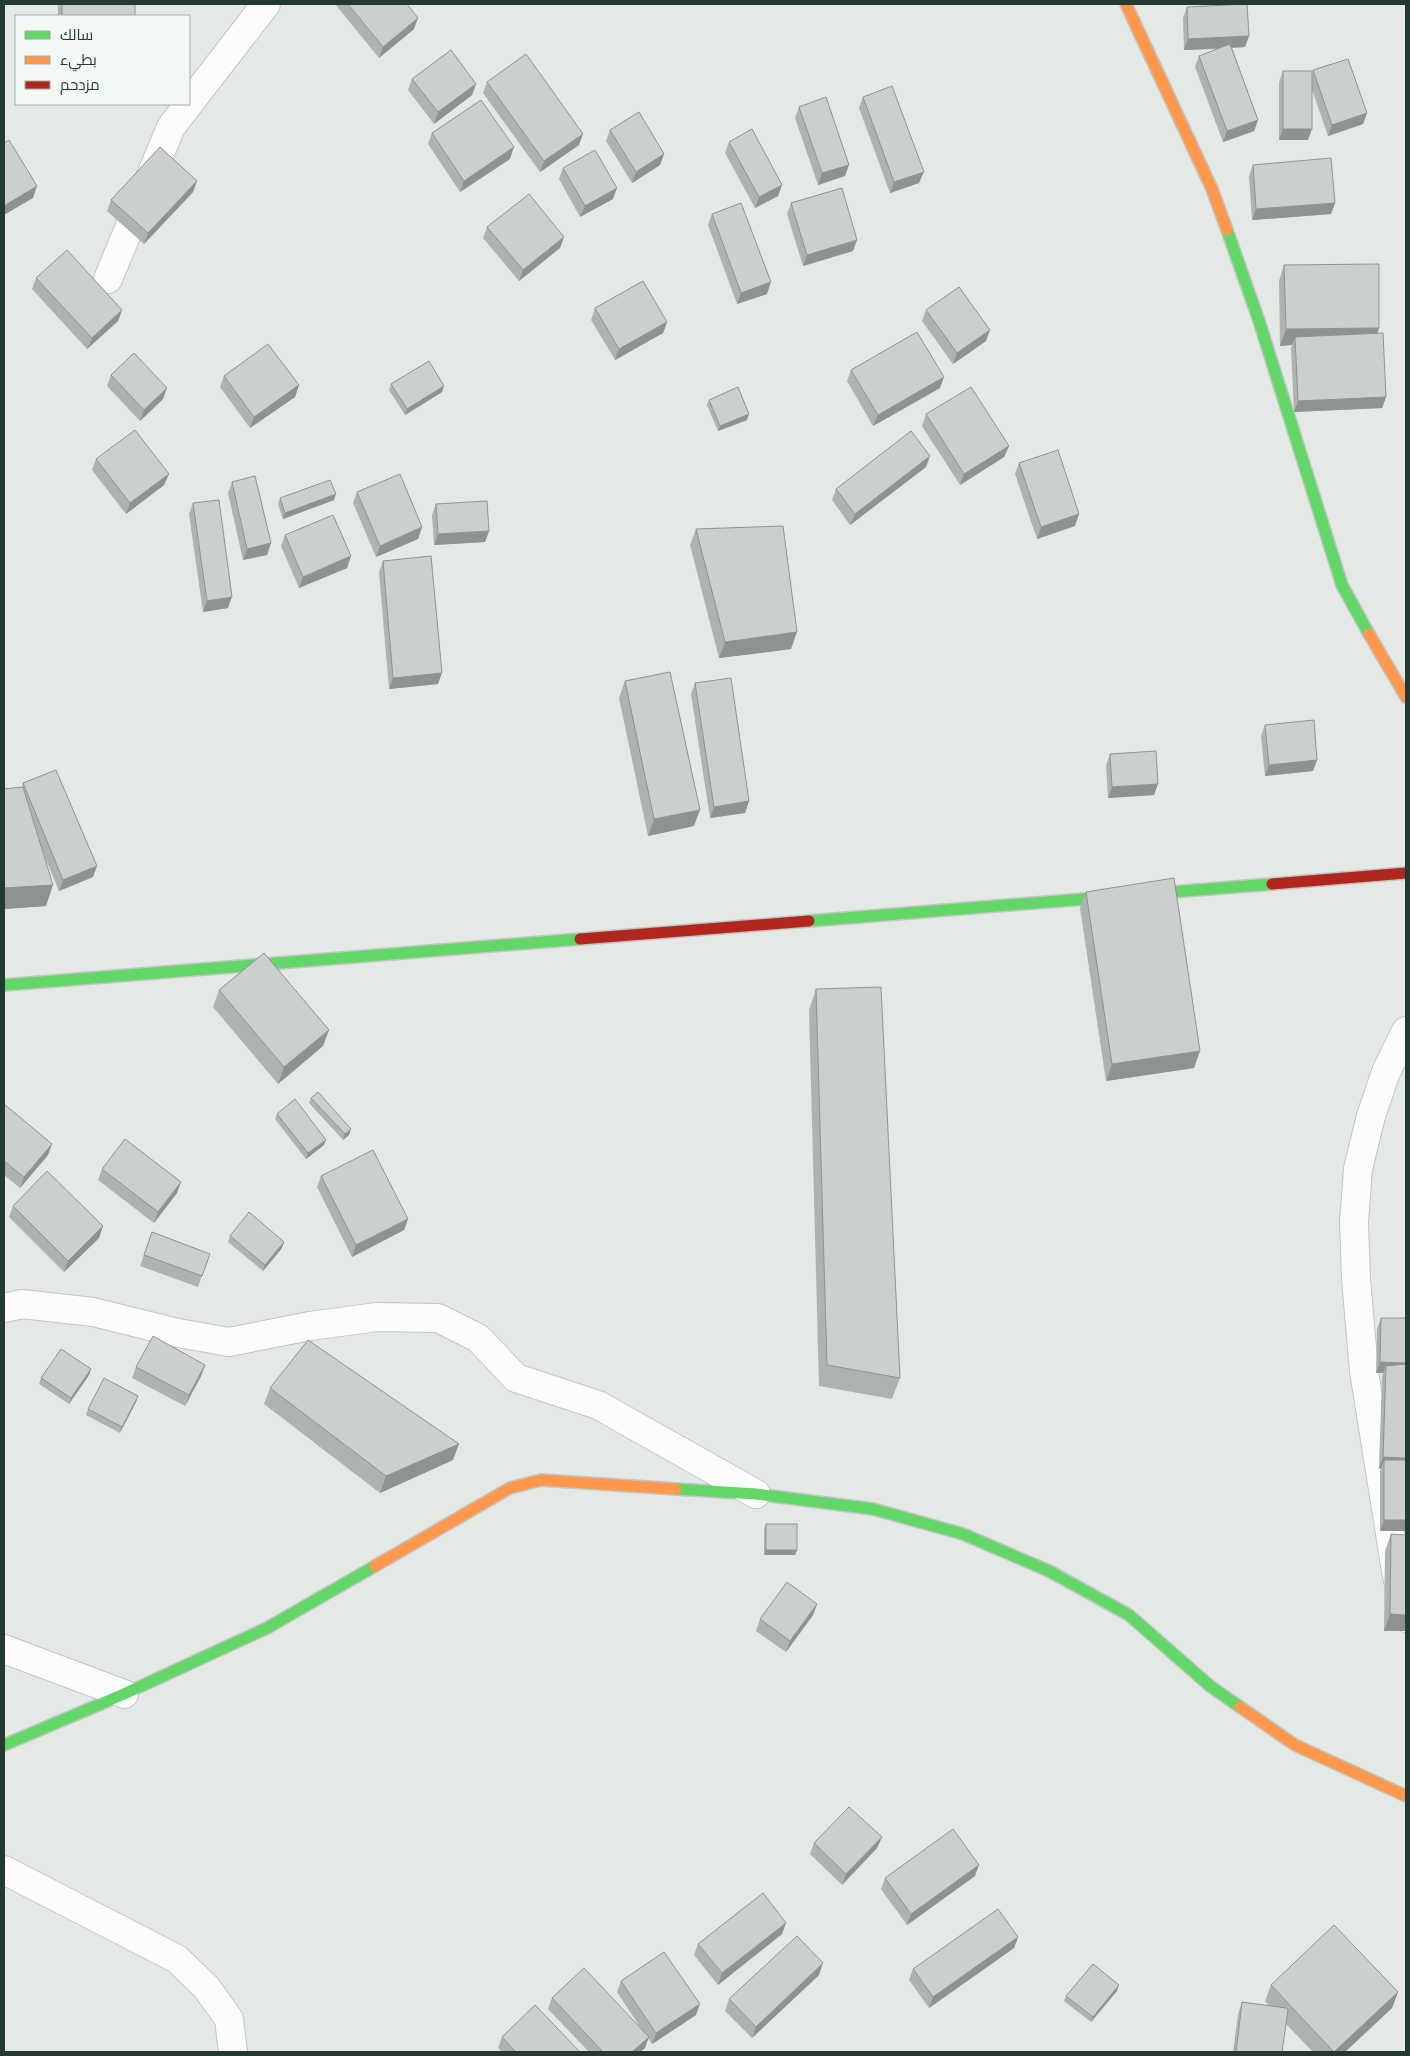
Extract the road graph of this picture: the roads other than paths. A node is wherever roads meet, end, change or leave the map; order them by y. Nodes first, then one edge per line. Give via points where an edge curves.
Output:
1 (266, 4) edge
2 (1126, 4) edge
3 (190, 102) edge
4 (188, 105) edge
5 (108, 279) dead end
6 (1406, 697) edge
7 (1406, 873) edge
8 (4, 985) edge
9 (1406, 1031) edge
10 (10, 1300) edge
11 (756, 1494) junction
12 (1406, 1618) edge
13 (4, 1650) edge
14 (124, 1694) junction
15 (4, 1745) edge
16 (1406, 1796) edge
17 (4, 1870) edge
18 (233, 2052) edge

1 - 3 street
2 - 6 street via 1212,189 1259,321 1342,585
4 - 5 street via 171,127
7 - 8 street
9 - 12 street via 1386,1072 1371,1116 1358,1169 1354,1222 1364,1371
10 - 11 street via 93,1312 178,1334 229,1342 377,1317 438,1318 478,1338 516,1378 598,1404
11 - 14 street via 541,1480 510,1488 267,1628
11 - 16 street via 873,1509 962,1534 1049,1572 1129,1615 1210,1686 1295,1746
13 - 14 street
14 - 15 street
17 - 18 street via 176,1958 206,1987 229,2019

